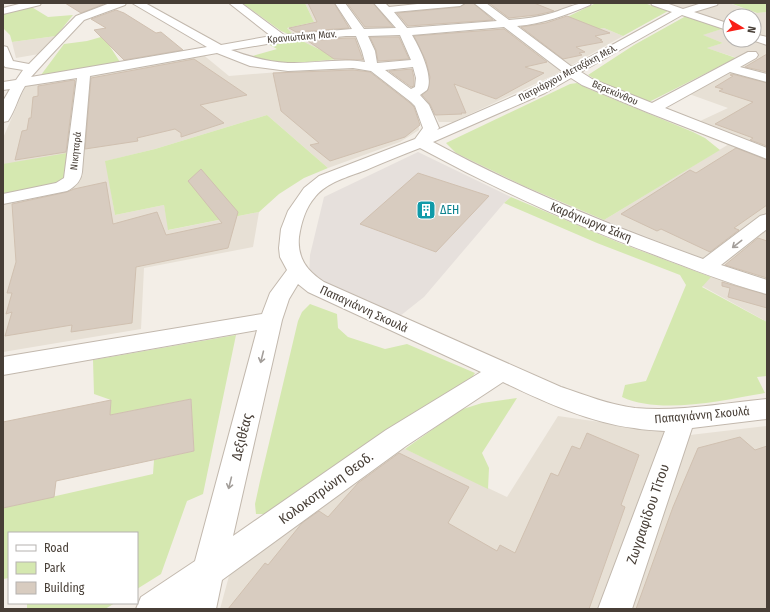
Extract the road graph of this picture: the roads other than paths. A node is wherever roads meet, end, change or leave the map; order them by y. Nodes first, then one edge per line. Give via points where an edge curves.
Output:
1 (36, 3) edge
2 (121, 3) edge
3 (137, 3) edge
4 (234, 3) edge
5 (340, 3) edge
6 (460, 3) edge
7 (479, 3) edge
8 (586, 3) edge
9 (656, 3) edge
10 (713, 3) edge
11 (382, 6) edge
12 (3, 11) edge
13 (682, 12) junction
14 (507, 24) junction
15 (722, 25) edge
16 (405, 31) junction
17 (359, 32) junction
18 (281, 38) junction
19 (216, 48) junction
20 (3, 50) edge
21 (752, 55) dead end
22 (419, 63) junction
23 (371, 67) junction
24 (32, 68) junction
25 (729, 68) junction
26 (571, 72) junction
27 (84, 74) junction
28 (767, 78) edge
29 (18, 84) junction
30 (3, 86) edge
31 (411, 94) junction
32 (652, 109) junction
33 (3, 118) edge
34 (421, 142) junction
35 (767, 154) edge
36 (3, 199) edge
37 (767, 220) edge
38 (706, 268) junction
39 (298, 272) junction
40 (767, 287) edge
41 (271, 320) junction
42 (3, 366) edge
43 (502, 371) junction
44 (767, 409) edge
45 (682, 419) junction
46 (208, 573) junction
47 (153, 609) edge
48 (199, 609) edge
49 (615, 609) edge

1 - 12 street
2 - 24 street via 80,18
3 - 19 street
4 - 18 street
5 - 17 street
6 - 11 street
7 - 14 street, Βερεκύνθου
8 - 14 street, Κρανιωτάκη Μαν. via 545,19
9 - 13 street
10 - 13 street, Πατριάρχου Μεταξάκη Μελ.
11 - 16 street
13 - 15 street
13 - 26 street, Πατριάρχου Μεταξάκη Μελ.
14 - 16 street, Κρανιωτάκη Μαν.
14 - 26 street, Βερεκύνθου
16 - 17 street, Κρανιωτάκη Μαν.
16 - 22 street
17 - 18 street, Κρανιωτάκη Μαν.
17 - 23 street via 370,56
18 - 19 street, Κρανιωτάκη Μαν.
19 - 23 street via 242,60 270,66 348,64
19 - 27 street, Κρανιωτάκη Μαν.
20 - 24 street via 9,64
21 - 25 street
22 - 23 street
22 - 31 street via 422,86
23 - 31 street
24 - 29 street
25 - 28 street
25 - 32 street
26 - 32 street, Βερεκύνθου via 591,84
26 - 34 street, Πατριάρχου Μεταξάκη Μελ. via 512,103
27 - 29 street, Κρανιωτάκη Μαν.
27 - 36 street, Νικηταρά via 71,181 61,187
29 - 30 street, Κρανιωτάκη Μαν.
29 - 33 street
31 - 34 street via 422,105 430,128
32 - 35 street, Βερεκύνθου
34 - 38 street, Καράγιωργα Σάκη via 526,196
34 - 39 street, Παπαγιάννη Σκουλά via 334,176 309,192 299,208 289,237 290,254
37 -> 38 street
38 - 40 street, Καράγιωργα Σάκη
39 - 41 street, Δεξιθέας via 283,289
39 - 43 street, Παπαγιάννη Σκουλά via 322,291
41 - 42 street
41 -> 46 street, Δεξιθέας
43 - 45 street, Παπαγιάννη Σκουλά via 567,400 597,410 634,418
43 - 46 street, Κολοκοτρώνη Θεοδ. via 397,437
44 - 45 street, Παπαγιάννη Σκουλά
45 - 49 street, Ζωγραφίδου Τίτου
46 - 47 street, Κολοκοτρώνη Θεοδ.
46 - 48 street, Δεξιθέας

